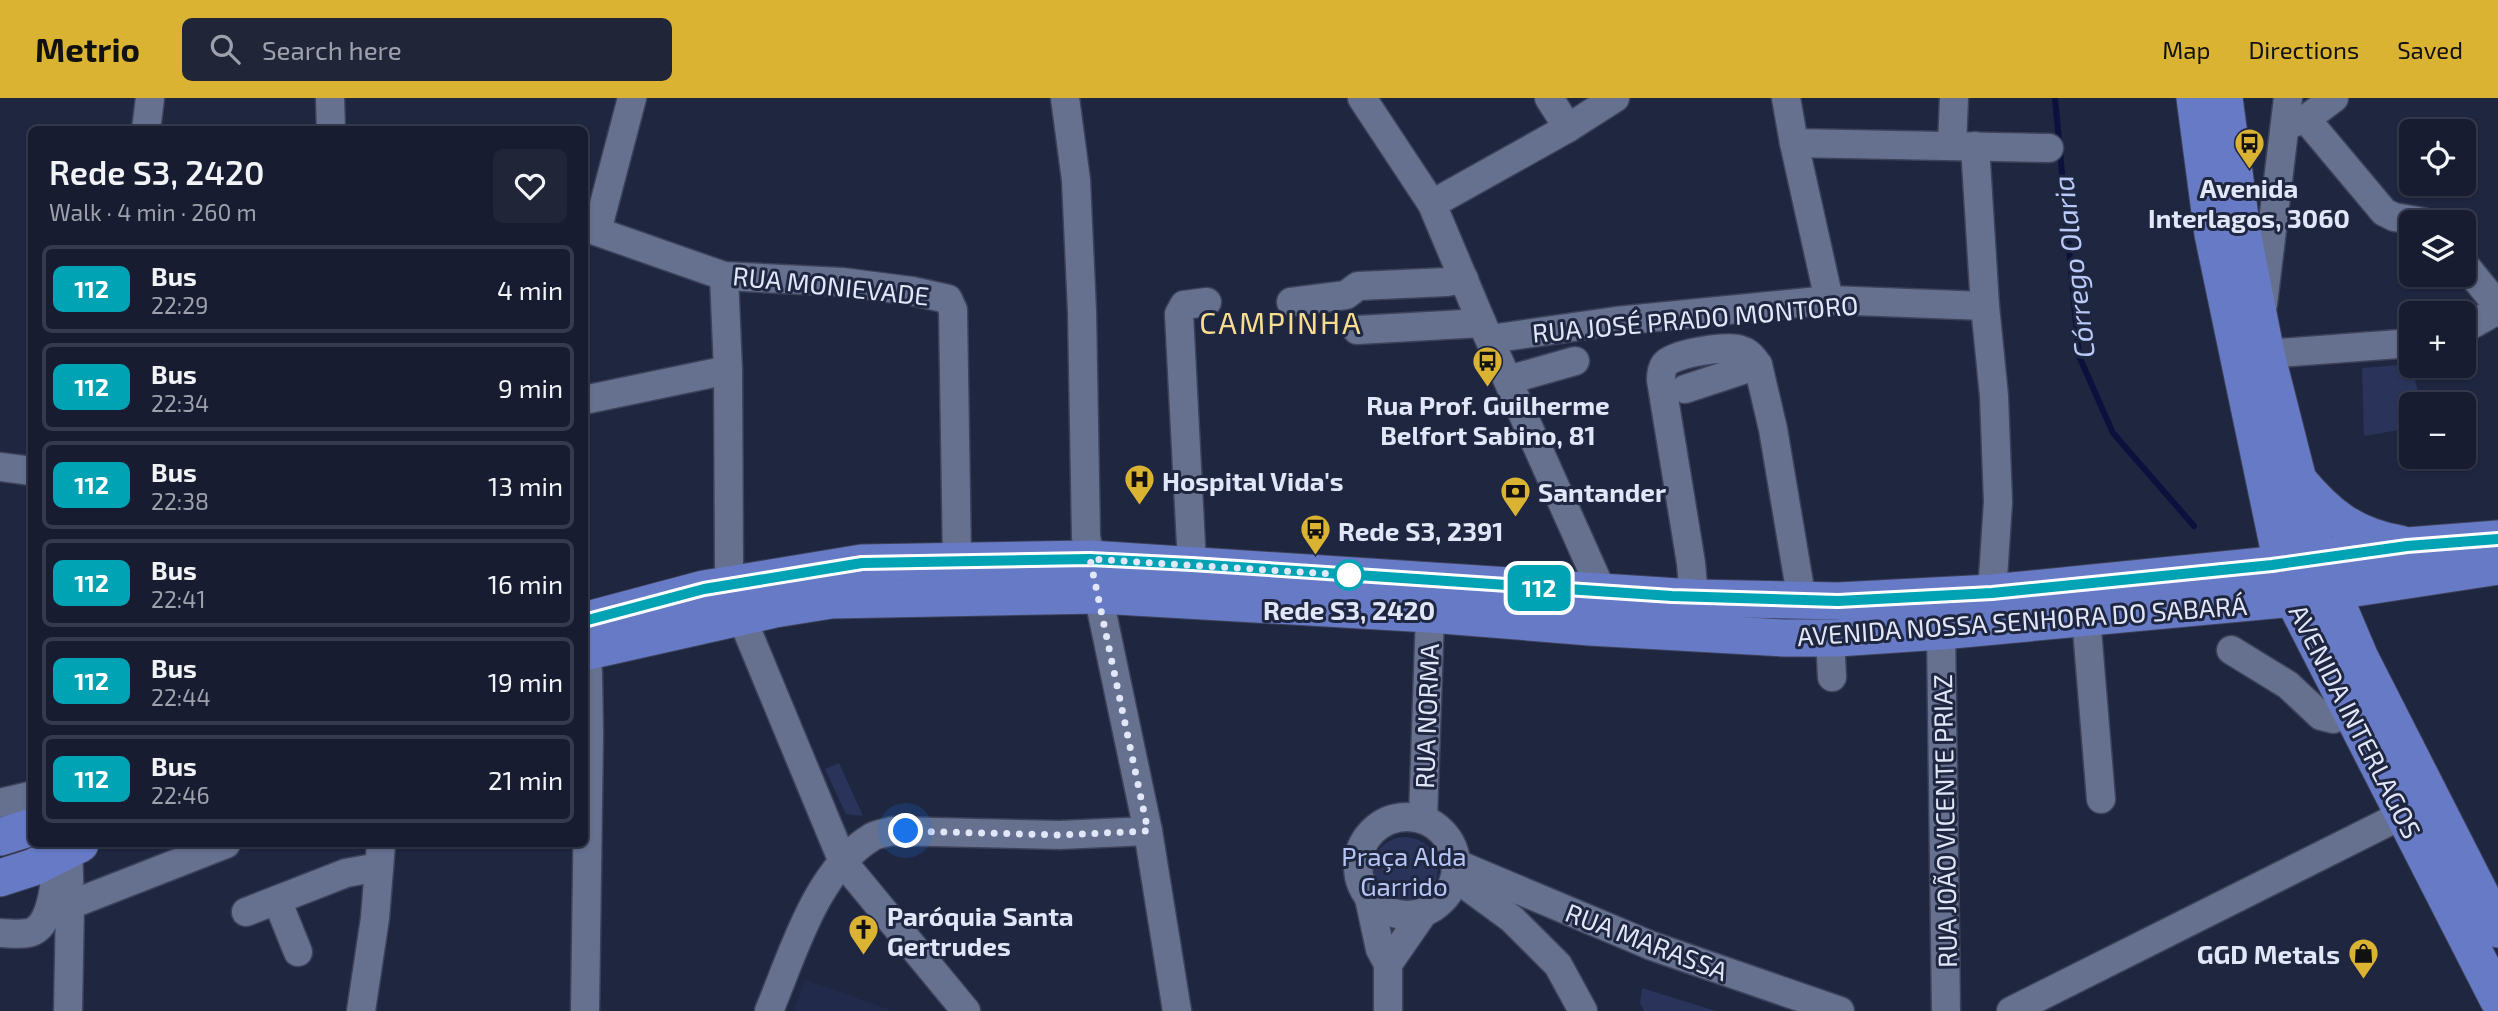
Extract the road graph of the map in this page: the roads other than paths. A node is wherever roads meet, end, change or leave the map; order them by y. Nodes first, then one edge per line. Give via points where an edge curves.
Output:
1 (150, 98) edge
2 (330, 98) edge
3 (632, 98) edge
4 (1065, 98) edge
5 (1362, 98) edge
6 (1549, 98) edge
7 (1615, 98) edge
8 (1786, 98) edge
9 (1954, 98) edge
10 (2195, 98) edge
11 (2224, 98) edge
12 (2334, 98) edge
13 (2293, 114) edge
14 (146, 126) edge
15 (331, 126) edge
16 (1568, 128) junction
17 (1794, 143) junction
18 (1964, 146) junction
19 (2049, 148) dead end
20 (1432, 204) junction
21 (2399, 218) edge
22 (591, 229) edge
23 (723, 276) junction
24 (1464, 279) junction
25 (2476, 280) edge
26 (1829, 300) junction
27 (1207, 302) dead end
28 (1291, 302) dead end
29 (1985, 306) junction
30 (2498, 308) edge
31 (2476, 322) edge
32 (1357, 330) dead end
33 (1486, 331) junction
34 (2263, 340) junction
35 (2399, 343) edge
36 (1575, 361) dead end
37 (1758, 365) junction
38 (728, 370) junction
39 (1508, 380) junction
40 (1685, 389) dead end
41 (588, 399) edge
42 (0, 467) edge
43 (28, 470) edge
44 (2297, 479) junction
45 (2498, 539) edge
46 (2407, 546) junction
47 (1090, 559) junction
48 (957, 560) junction
49 (1192, 564) junction
50 (2282, 564) junction
51 (2320, 565) junction
52 (2498, 566) edge
53 (1604, 593) junction
54 (1992, 593) junction
55 (1099, 594) junction
56 (1694, 598) junction
57 (2293, 598) junction
58 (736, 600) junction
59 (1802, 601) junction
60 (2228, 605) junction
61 (2169, 611) junction
62 (1430, 614) junction
63 (2086, 617) junction
64 (1614, 628) junction
65 (1941, 631) junction
66 (1830, 638) junction
67 (588, 641) edge
68 (2231, 650) dead end
69 (2318, 650) junction
70 (588, 673) edge
71 (1832, 677) dead end
72 (2350, 711) junction
73 (2101, 799) dead end
74 (0, 803) edge
75 (588, 803) edge
76 (28, 805) edge
77 (28, 808) edge
78 (2402, 815) junction
79 (1423, 818) junction
80 (1148, 831) junction
81 (0, 837) edge
82 (218, 847) edge
83 (587, 847) edge
84 (380, 855) edge
85 (48, 856) edge
86 (843, 862) junction
87 (1457, 871) junction
88 (1369, 898) junction
89 (277, 900) junction
90 (70, 905) junction
91 (247, 912) dead end
92 (1424, 912) junction
93 (2498, 929) edge
94 (0, 933) edge
95 (298, 952) dead end
96 (1388, 964) junction
97 (2498, 999) edge
98 (68, 1011) edge
99 (361, 1011) edge
100 (585, 1011) edge
101 (769, 1011) edge
102 (966, 1011) edge
103 (1177, 1011) edge
104 (1388, 1011) edge
105 (1583, 1011) edge
106 (1840, 1011) edge
107 (1947, 1011) edge
108 (2011, 1011) edge

1 - 14 street
2 - 15 street
3 - 22 street
4 - 47 street via 1076,180
5 - 20 street
6 - 16 street
7 - 16 street
8 - 17 street
9 - 18 street
10 - 50 main road, AVENIDA INTERLAGOS via 2213,234
11 - 34 main road, AVENIDA INTERLAGOS via 2242,232
12 - 13 street
13 - 21 street via 2384,212
13 - 34 street
16 - 20 street
17 - 18 street
17 - 26 street
18 - 19 street
18 - 29 street
20 - 24 street
22 - 23 street, RUA MONIEVADE
23 - 38 street
23 - 48 street, RUA MONIEVADE via 842,282 948,299 953,310
24 - 28 street via 1358,286 1346,295
24 - 33 street
25 - 30 street
26 - 29 street, RUA JOSÉ PRADO MONTORO
26 - 33 street, RUA JOSÉ PRADO MONTORO
27 - 49 street via 1184,305 1178,314
29 - 54 street via 1998,502
30 - 31 street
32 - 33 street, RUA JOSÉ PRADO MONTORO
33 - 39 street
34 - 35 street
34 - 44 main road, AVENIDA INTERLAGOS
36 - 39 street
37 - 40 street
37 - 56 street via 1746,351 1727,348 1673,358 1662,372
37 - 59 street
38 - 41 street
38 - 58 street
39 - 53 street
42 - 43 street
44 - 46 main road via 2319,505 2357,532
44 - 51 main road, AVENIDA INTERLAGOS
45 - 46 main road
46 - 51 main road via 2384,562
47 - 48 main road, AVENIDA NOSSA SENHORA DO SABARÁ
47 - 49 main road, AVENIDA NOSSA SENHORA DO SABARÁ
47 - 55 street
48 - 58 main road, AVENIDA NOSSA SENHORA DO SABARÁ via 862,563
49 - 53 main road, AVENIDA NOSSA SENHORA DO SABARÁ
50 - 51 main road
50 - 54 main road, AVENIDA NOSSA SENHORA DO SABARÁ
50 - 57 main road, AVENIDA INTERLAGOS
50 - 61 main road via 2235,589
51 - 52 main road, AVENIDA NOSSA SENHORA DO SABARÁ
51 - 57 main road, AVENIDA NOSSA SENHORA DO SABARÁ
51 - 93 main road, AVENIDA INTERLAGOS via 2401,742
53 - 56 main road, AVENIDA NOSSA SENHORA DO SABARÁ
53 - 64 street
54 - 59 main road, AVENIDA NOSSA SENHORA DO SABARÁ
55 - 58 main road, AVENIDA NOSSA SENHORA DO SABARÁ
55 - 62 main road, AVENIDA NOSSA SENHORA DO SABARÁ
55 - 80 street
56 - 59 main road, AVENIDA NOSSA SENHORA DO SABARÁ
57 - 60 main road, AVENIDA NOSSA SENHORA DO SABARÁ
57 - 69 main road, AVENIDA INTERLAGOS
58 - 67 main road, AVENIDA NOSSA SENHORA DO SABARÁ via 706,626
58 - 86 street
60 - 61 main road, AVENIDA NOSSA SENHORA DO SABARÁ
60 - 69 main road via 2277,622
61 - 63 main road, AVENIDA NOSSA SENHORA DO SABARÁ
62 - 64 main road, AVENIDA NOSSA SENHORA DO SABARÁ
62 - 79 street, RUA NORMA
63 - 65 main road, AVENIDA NOSSA SENHORA DO SABARÁ
63 - 73 street
64 - 66 main road, AVENIDA NOSSA SENHORA DO SABARÁ
65 - 66 main road, AVENIDA NOSSA SENHORA DO SABARÁ
65 - 107 street, RUA JOÃO VICENTE PRIAZ
66 - 71 street
68 - 72 street via 2288,685 2321,716 2333,719
69 - 72 main road, AVENIDA INTERLAGOS
70 - 75 street
72 - 78 main road, AVENIDA INTERLAGOS
74 - 76 street
77 - 81 main road
78 - 97 main road, AVENIDA INTERLAGOS
78 - 108 street
79 - 87 street via 1449,838
79 - 88 street via 1399,817 1371,832 1358,863
80 - 86 street via 1060,835 892,831 873,836
80 - 103 street
82 - 90 street
83 - 100 street
84 - 89 street
84 - 99 street
85 - 90 street
85 - 94 street via 55,882 42,925 30,933
86 - 101 street via 825,885
86 - 102 street
87 - 92 street via 1444,899
87 - 105 street via 1558,965
87 - 106 street, RUA MARASSA
88 - 92 street via 1388,912
88 - 96 street
89 - 91 street
89 - 95 street
90 - 98 street
92 - 96 street
96 - 104 street

